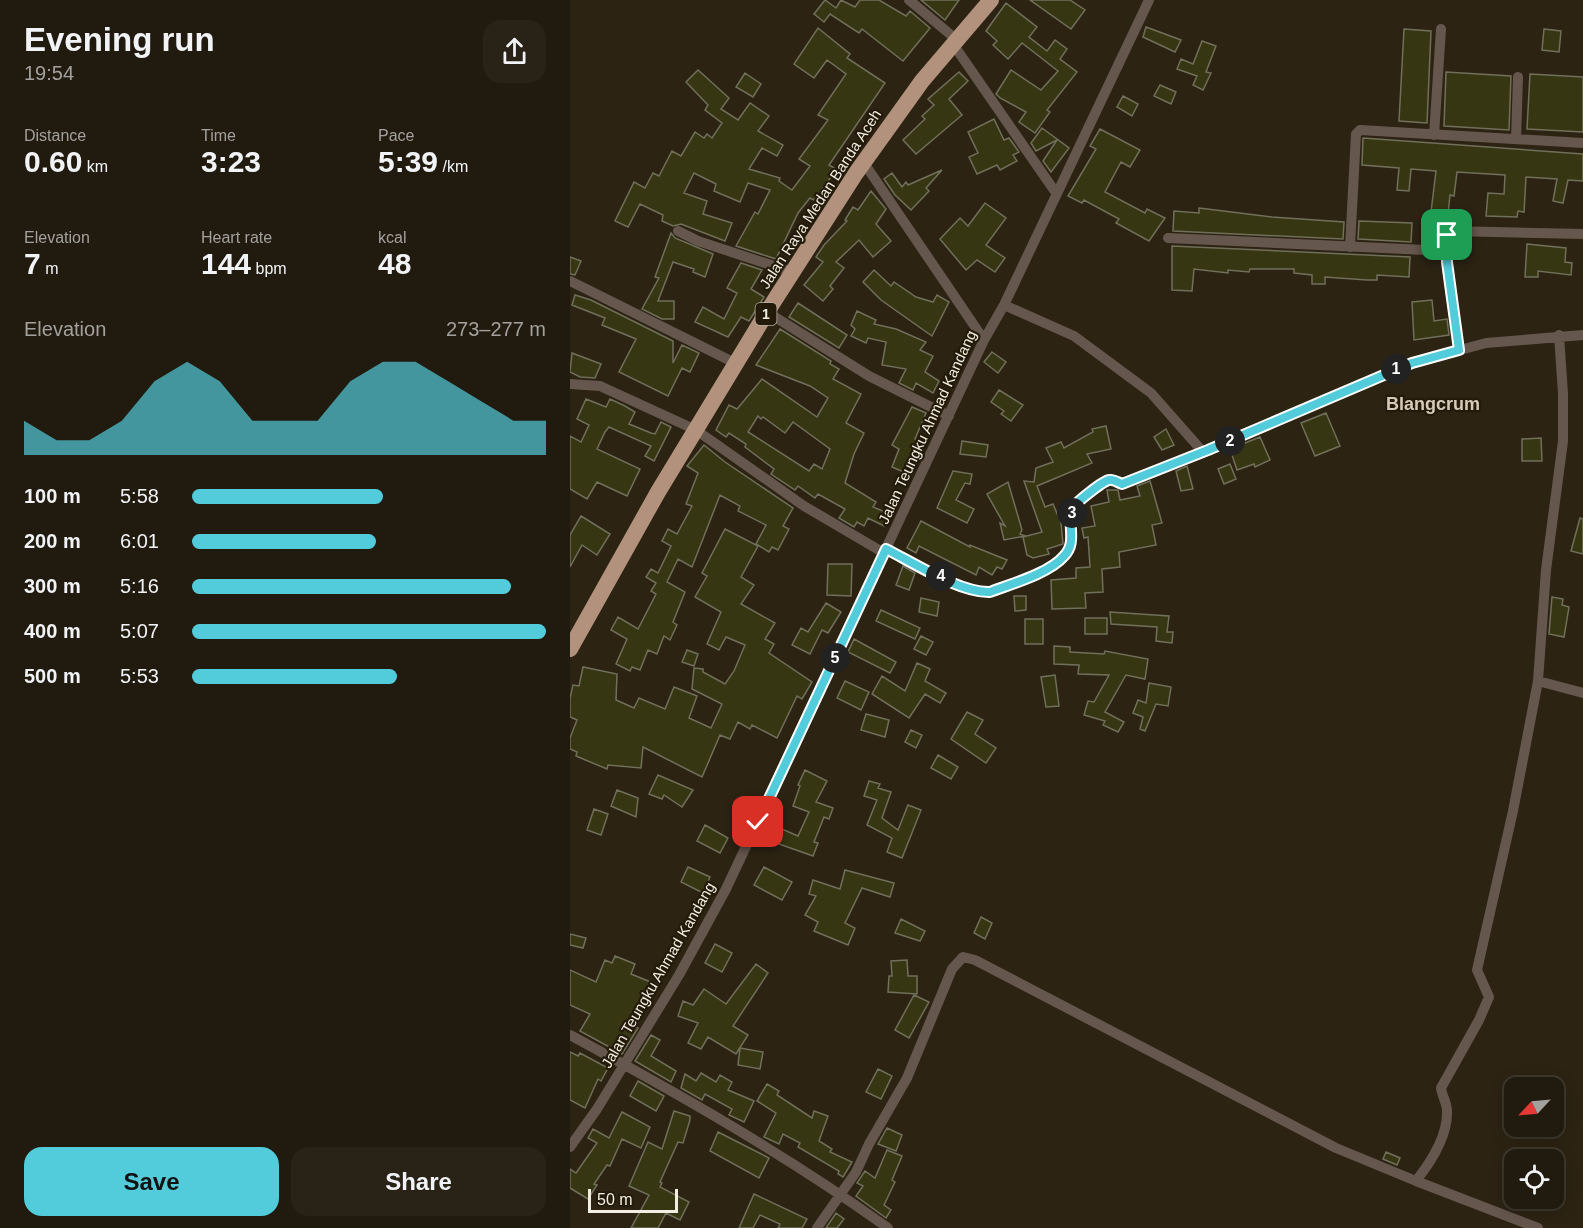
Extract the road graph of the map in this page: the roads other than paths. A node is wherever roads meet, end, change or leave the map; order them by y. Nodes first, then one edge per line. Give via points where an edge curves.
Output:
1 (909, 0) edge
2 (991, 0) edge
3 (1149, 0) edge
4 (1441, 29) dead end
5 (955, 42) junction
6 (1518, 77) dead end
7 (1434, 135) junction
8 (1516, 139) junction
9 (1583, 142) edge
10 (864, 163) junction
11 (1056, 193) junction
12 (678, 231) dead end
13 (1583, 234) edge
14 (1168, 238) dead end
15 (1350, 247) junction
16 (1447, 251) junction
17 (792, 272) junction
18 (570, 281) edge
19 (1004, 305) junction
20 (767, 312) junction
21 (1559, 335) junction
22 (1583, 335) edge
23 (984, 340) junction
24 (1459, 350) junction
25 (737, 364) junction
26 (570, 384) edge
27 (949, 416) junction
28 (696, 430) junction
29 (1203, 452) junction
30 (885, 551) junction
31 (570, 649) edge
32 (1538, 681) junction
33 (1583, 693) edge
34 (570, 1035) edge
35 (624, 1064) junction
36 (570, 1147) edge
37 (1416, 1181) junction
38 (840, 1193) junction
39 (817, 1228) edge
40 (888, 1228) edge
41 (1538, 1228) edge

1 - 5 street
2 - 5 highway, Jalan Raya Medan Banda Aceh / 1
3 - 11 street, Jalan Teungku Ahmad Kandang
4 - 7 street
5 - 10 highway, Jalan Raya Medan Banda Aceh / 1
5 - 11 street
6 - 8 street
7 - 8 street
7 - 15 street via 1357,131
8 - 9 street
10 - 17 highway, Jalan Raya Medan Banda Aceh / 1
10 - 23 street
11 - 19 street, Jalan Teungku Ahmad Kandang
12 - 17 street
13 - 16 street via 1453,230 1447,235
14 - 15 street
15 - 16 street
16 - 24 street
17 - 20 highway, Jalan Raya Medan Banda Aceh / 1
18 - 25 street
19 - 23 street, Jalan Teungku Ahmad Kandang
19 - 29 street via 1074,336 1151,393
20 - 25 highway, Jalan Raya Medan Banda Aceh / 1
20 - 27 street via 869,376
21 - 22 street
21 - 24 street via 1518,338
21 - 32 street via 1563,441 1546,570
23 - 27 street, Jalan Teungku Ahmad Kandang
24 - 29 street via 1412,363
25 - 28 highway, Jalan Raya Medan Banda Aceh / 1
26 - 28 street via 600,386
27 - 30 street, Jalan Teungku Ahmad Kandang
28 - 30 street via 804,507
28 - 31 highway, Jalan Raya Medan Banda Aceh / 1
29 - 30 street via 1122,484 1111,479 1104,481 1074,506 1070,520 1073,538 1066,555 1052,566 990,592 964,587
30 - 35 street, Jalan Teungku Ahmad Kandang via 726,889
32 - 33 street
32 - 37 street via 1478,970 1488,1002 1441,1088 1447,1108 1446,1129
34 - 35 street
35 - 36 street, Jalan Teungku Ahmad Kandang
35 - 38 street
37 - 38 street via 1336,1148 975,960 961,957 952,969 907,1078 856,1172
37 - 41 street
38 - 39 street
38 - 40 street

